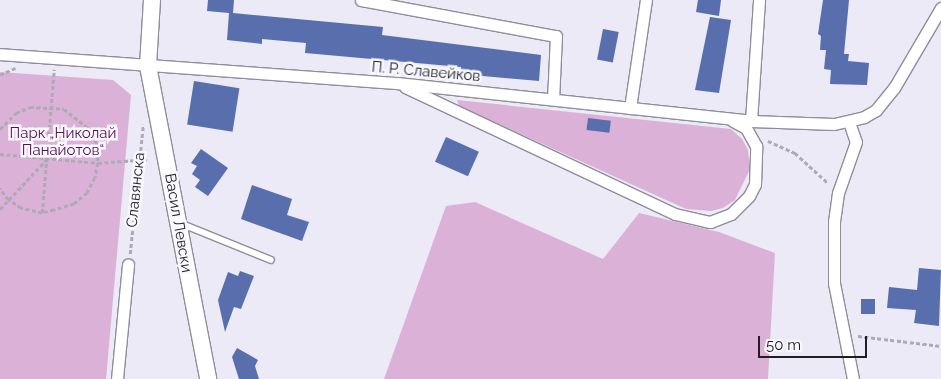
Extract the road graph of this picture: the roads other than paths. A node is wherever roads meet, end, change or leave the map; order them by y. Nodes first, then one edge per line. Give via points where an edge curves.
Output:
1 (152, 0) edge
2 (361, 0) edge
3 (646, 0) edge
4 (759, 0) edge
5 (941, 8) edge
6 (0, 54) edge
7 (148, 66) junction
8 (397, 83) junction
9 (553, 99) junction
10 (630, 108) junction
11 (727, 118) junction
12 (751, 121) junction
13 (849, 122) junction
14 (178, 222) junction
15 (271, 260) dead end
16 (128, 265) road end
17 (117, 379) edge
18 (208, 379) edge
19 (852, 379) edge

1 - 7 street
2 - 9 street via 556,36
3 - 10 street
4 - 12 street
5 - 13 street via 894,88 876,110
6 - 7 street, П. Р. Славейков
7 - 8 street, П. Р. Славейков
7 - 14 street, Васил Левски
8 - 9 street, П. Р. Славейков
8 - 11 street via 674,214 710,222 731,214 749,196 754,184 758,158 751,137 746,128
9 - 10 street, П. Р. Славейков
10 - 11 street, П. Р. Славейков
11 - 12 street, П. Р. Славейков
12 - 13 street, П. Р. Славейков
13 - 19 street via 856,142 838,193 834,221 834,284
14 - 15 lane
14 - 18 street, Васил Левски
16 - 17 street

